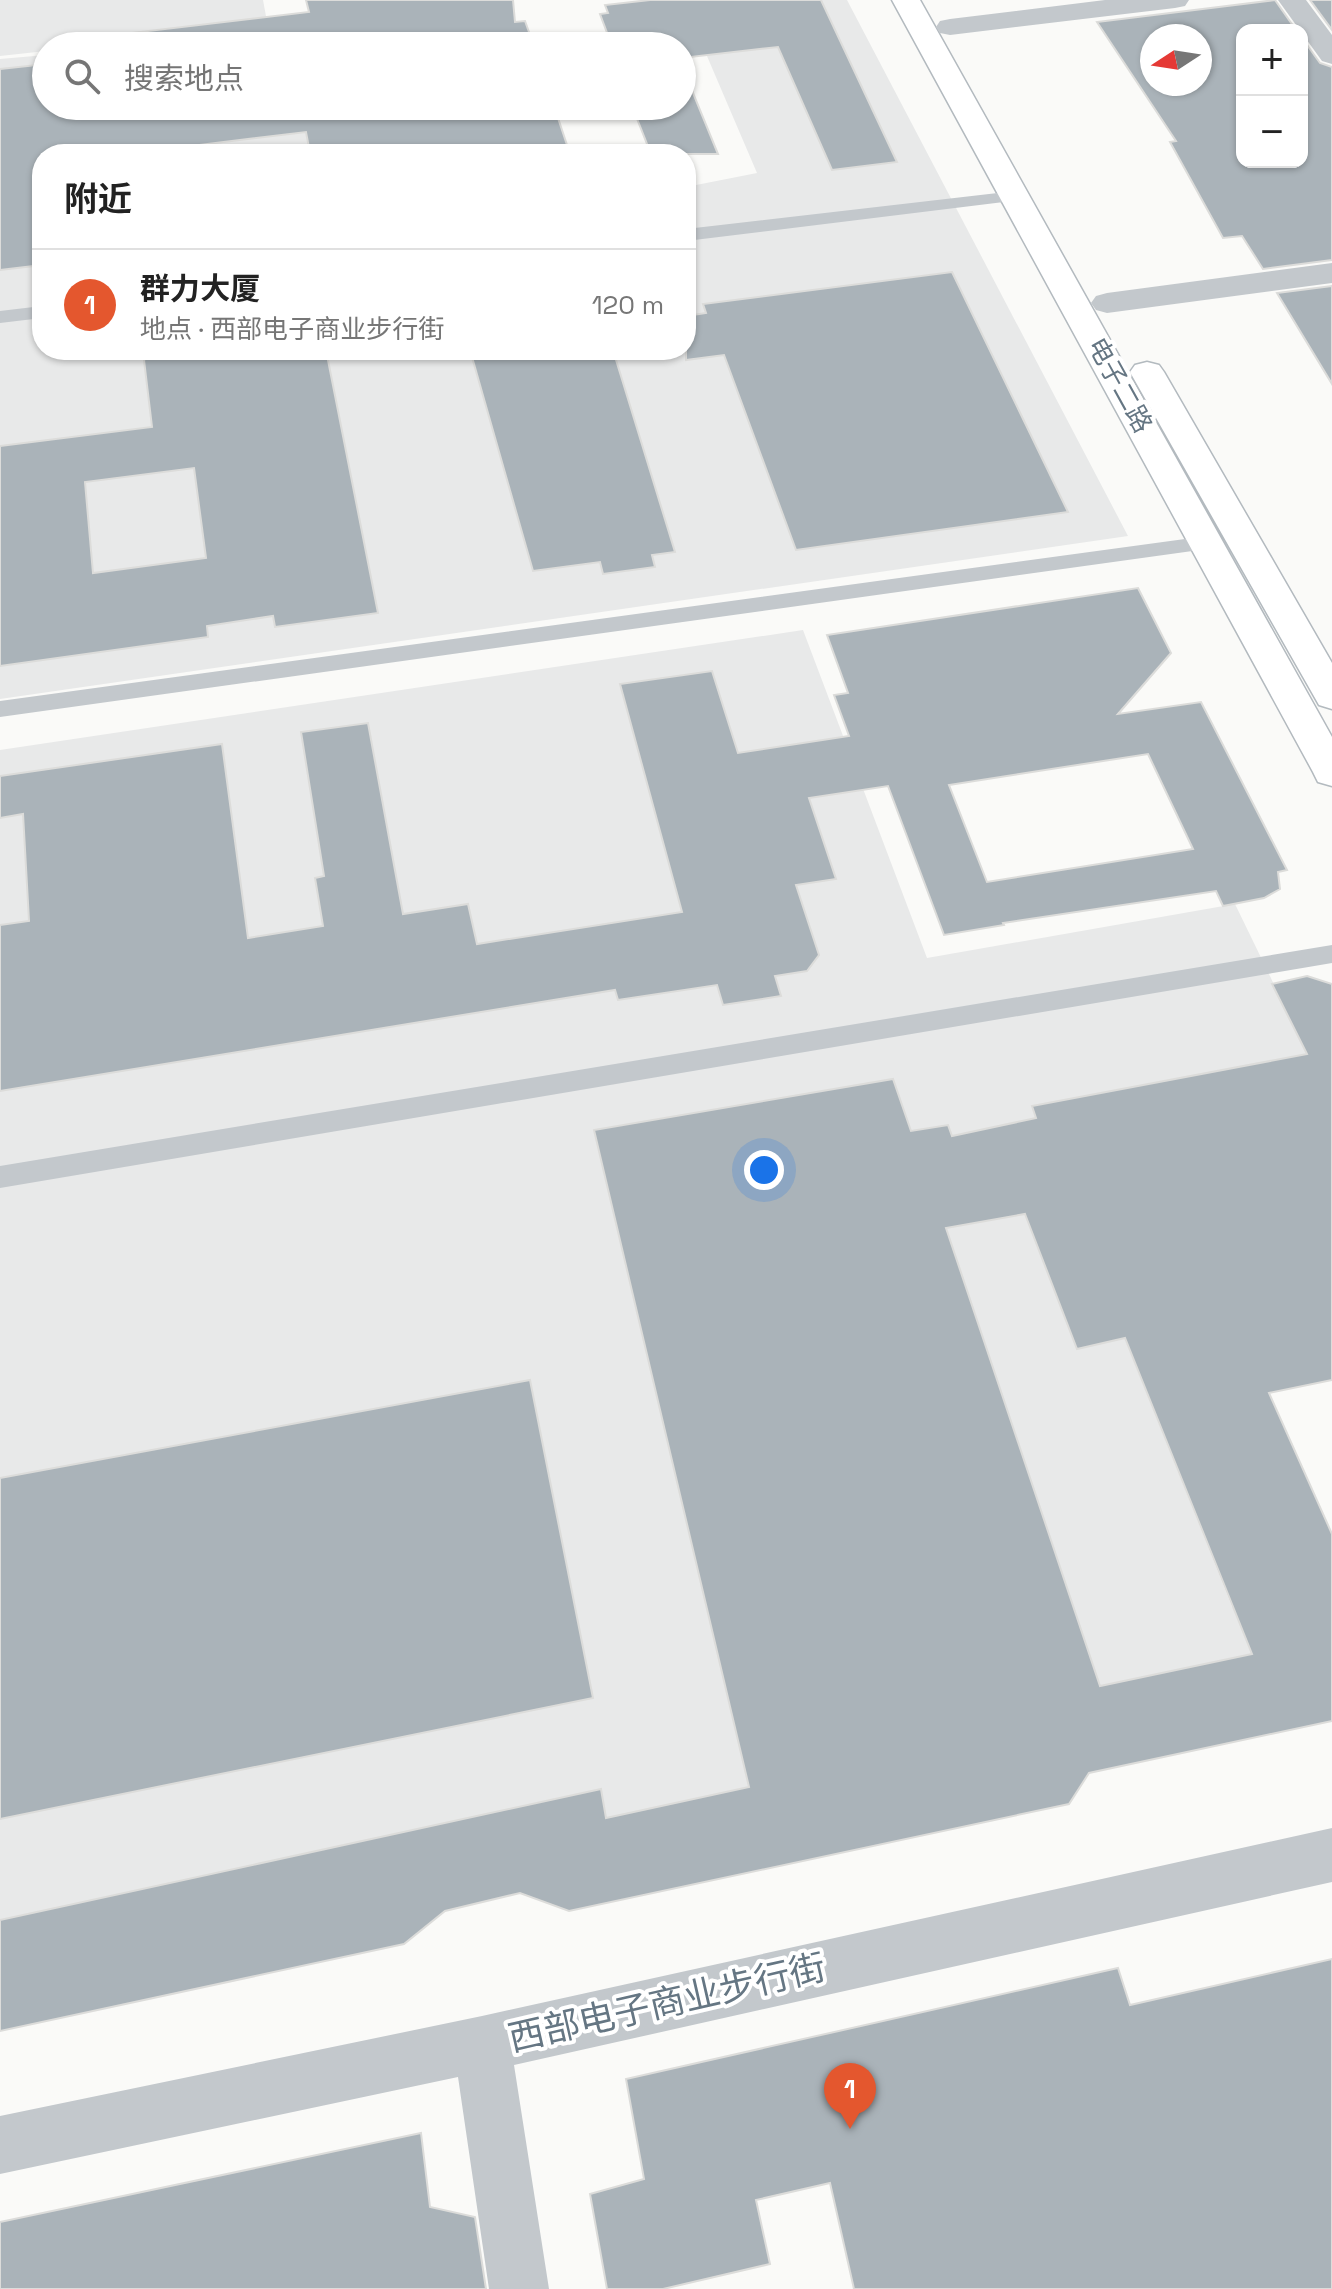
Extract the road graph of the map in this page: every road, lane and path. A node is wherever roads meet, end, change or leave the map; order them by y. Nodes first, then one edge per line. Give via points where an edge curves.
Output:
1 (906, 0) edge
2 (1175, 0) edge
3 (1292, 0) edge
4 (943, 13) edge
5 (1332, 55) edge
6 (1015, 196) junction
7 (696, 234) edge
8 (1332, 273) edge
9 (32, 313) edge
10 (0, 317) edge
11 (1120, 325) junction
12 (1207, 543) junction
13 (1332, 696) edge
14 (0, 709) edge
15 (1332, 772) edge
16 (1332, 954) edge
17 (0, 1177) edge
18 (1332, 1855) edge
19 (482, 2044) junction
20 (0, 2145) edge
21 (519, 2289) edge

1 - 6 main road, 电子二路
2 - 4 street
3 - 5 street
4 - 11 main road, 电子二路
6 - 7 lane
6 - 12 main road, 电子二路
8 - 11 street
9 - 10 lane
11 - 13 main road, 电子二路
12 - 14 lane
12 - 15 main road, 电子二路
16 - 17 lane
18 - 19 street, 西部电子商业步行街
19 - 20 street, 西部电子商业步行街
19 - 21 street

